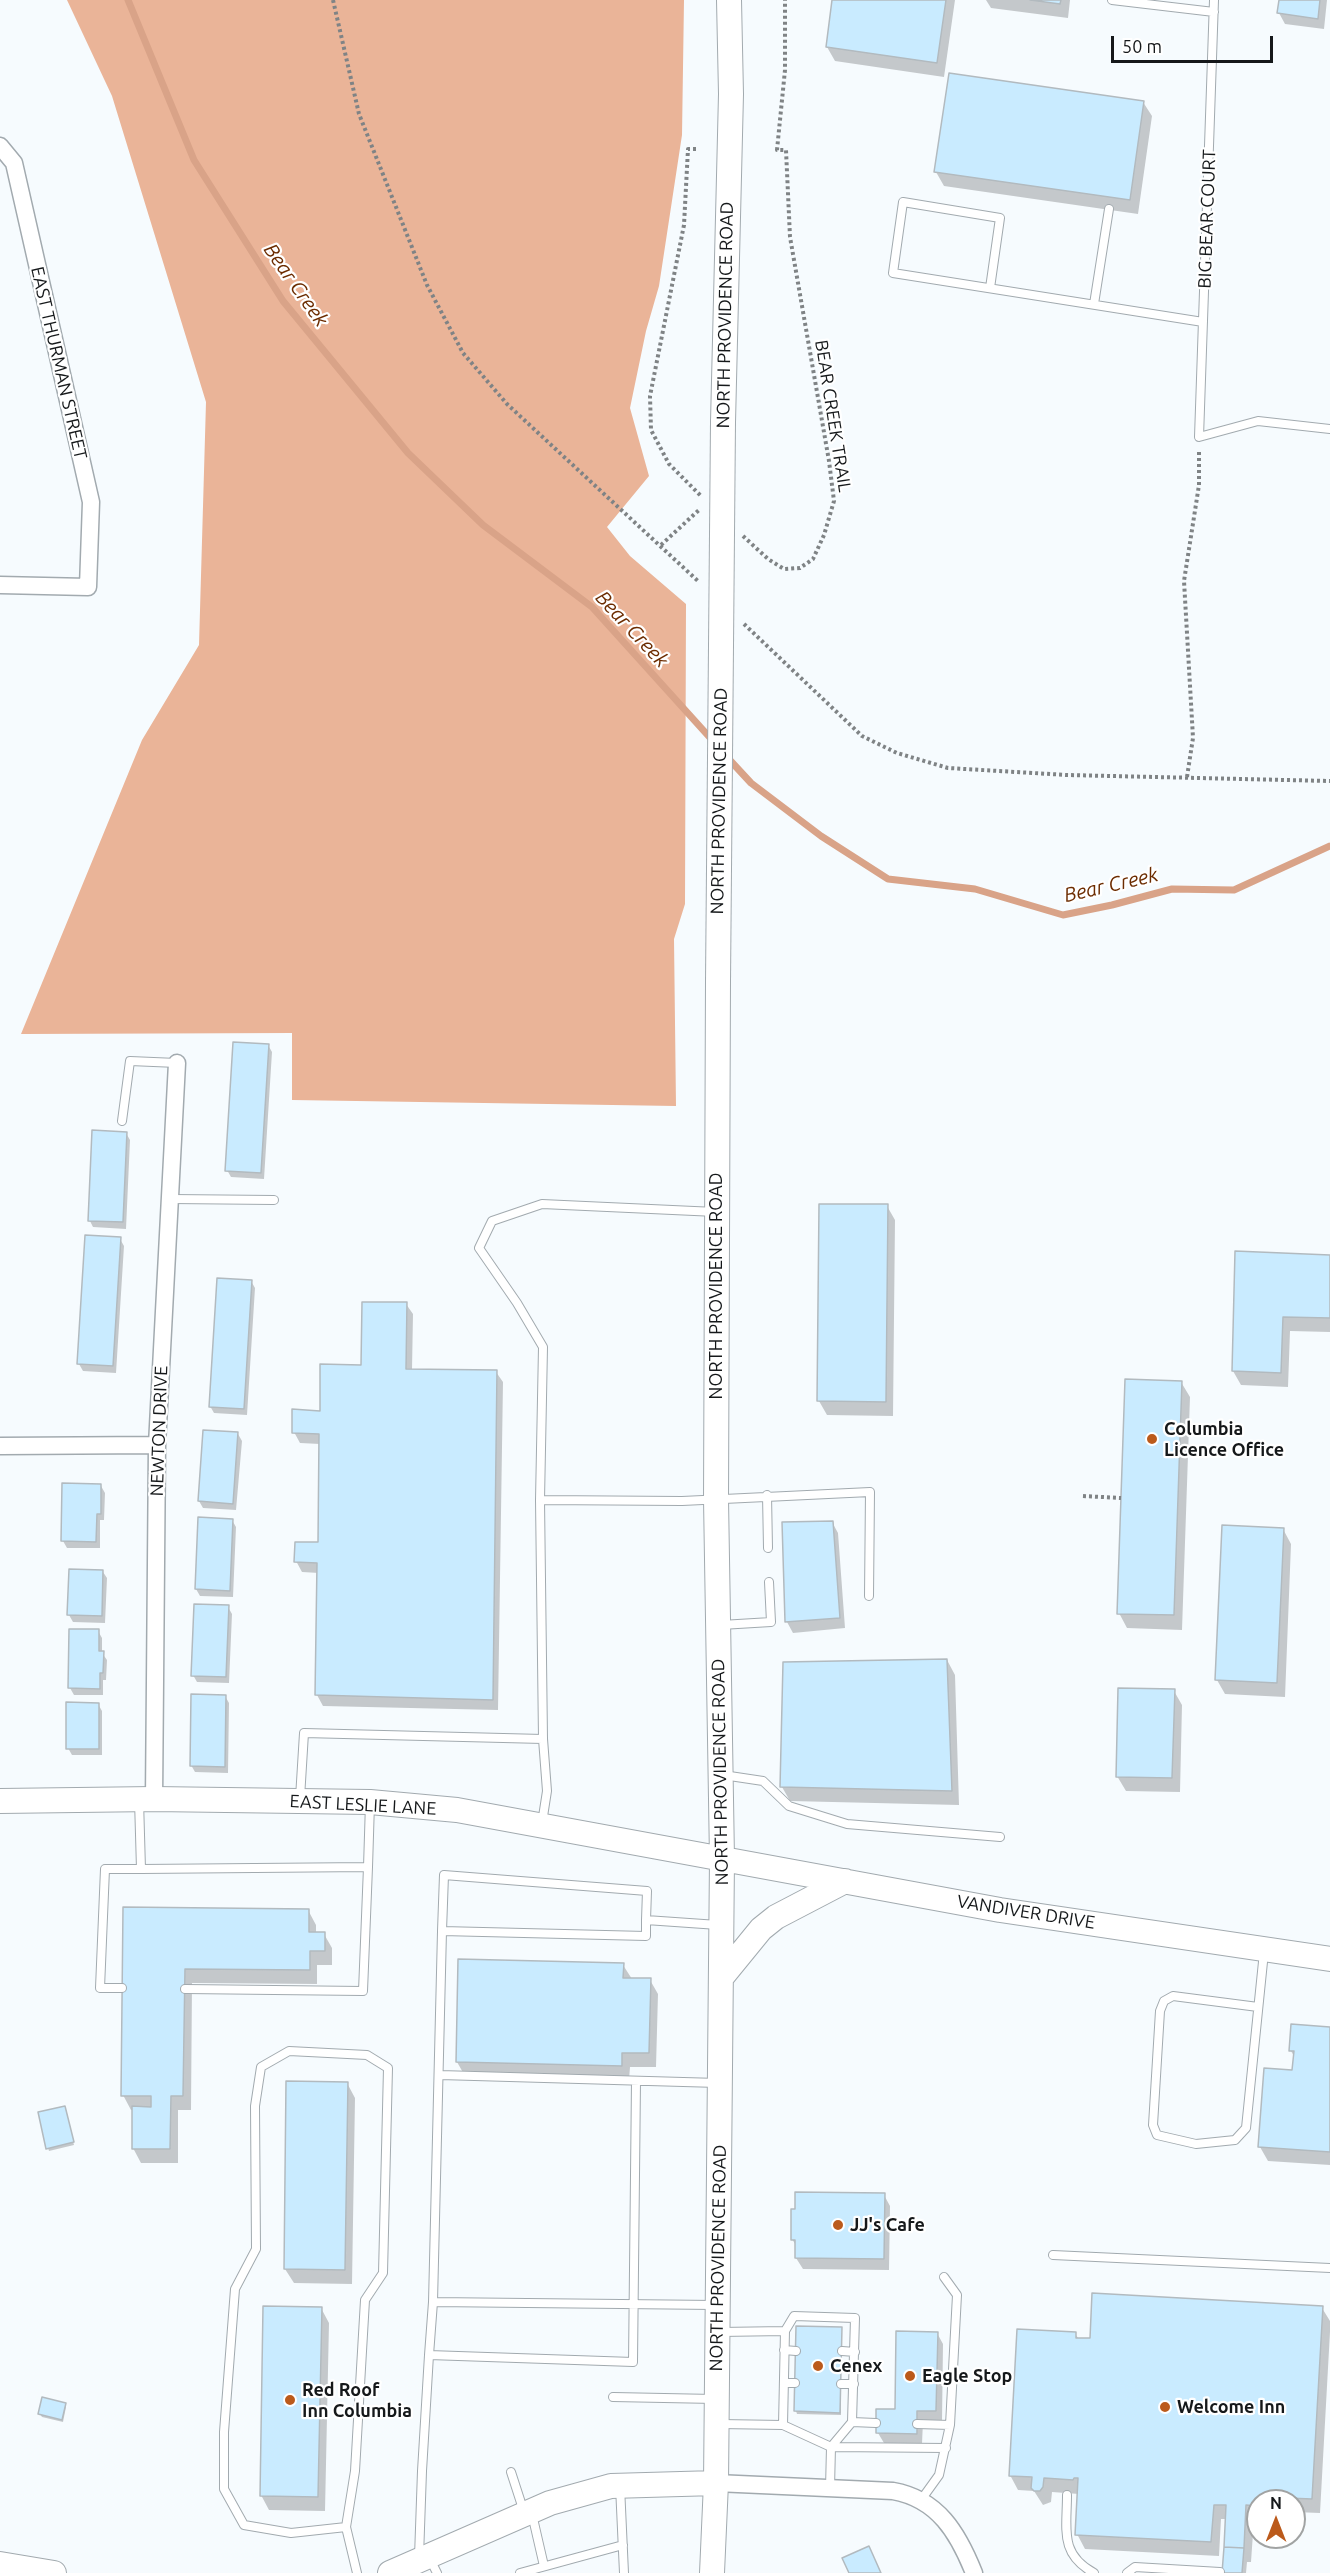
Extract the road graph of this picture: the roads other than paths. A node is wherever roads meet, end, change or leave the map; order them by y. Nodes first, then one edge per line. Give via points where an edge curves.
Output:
1 (729, 0) edge
2 (1112, 0) edge
3 (1214, 0) edge
4 (1214, 12) junction
5 (0, 146) edge
6 (1109, 209) dead end
7 (990, 288) junction
8 (1094, 304) junction
9 (1203, 322) junction
10 (1330, 429) edge
11 (0, 585) edge
12 (177, 1063) joint
13 (122, 1121) dead end
14 (171, 1199) junction
15 (274, 1200) dead end
16 (716, 1212) junction
17 (157, 1445) junction
18 (0, 1446) edge
19 (767, 1495) junction
20 (716, 1499) junction
21 (540, 1500) junction
22 (768, 1548) dead end
23 (769, 1582) dead end
24 (868, 1596) dead end
25 (718, 1625) junction
26 (543, 1739) junction
27 (720, 1775) junction
28 (147, 1799) junction
29 (0, 1801) edge
30 (300, 1802) junction
31 (370, 1802) junction
32 (541, 1827) junction
33 (1000, 1837) dead end
34 (722, 1859) junction
35 (368, 1867) junction
36 (141, 1869) junction
37 (845, 1881) junction
38 (646, 1920) junction
39 (721, 1926) junction
40 (442, 1930) junction
41 (1264, 1948) junction
42 (1330, 1959) edge
43 (721, 1978) junction
44 (122, 1988) dead end
45 (185, 1989) dead end
46 (1258, 2007) junction
47 (440, 2076) junction
48 (636, 2080) junction
49 (720, 2083) junction
50 (1053, 2255) dead end
51 (1330, 2268) edge
52 (944, 2277) dead end
53 (433, 2302) junction
54 (633, 2304) junction
55 (718, 2305) junction
56 (785, 2331) junction
57 (717, 2332) junction
58 (784, 2350) junction
59 (795, 2351) dead end
60 (842, 2351) dead end
61 (855, 2352) junction
62 (429, 2355) junction
63 (784, 2383) junction
64 (795, 2383) dead end
65 (841, 2384) dead end
66 (854, 2384) junction
67 (613, 2397) dead end
68 (717, 2399) junction
69 (852, 2422) junction
70 (876, 2423) dead end
71 (716, 2424) junction
72 (917, 2424) dead end
73 (783, 2425) junction
74 (951, 2426) junction
75 (831, 2447) junction
76 (946, 2448) junction
77 (511, 2472) dead end
78 (716, 2483) junction
79 (620, 2486) junction
80 (830, 2488) junction
81 (1067, 2495) dead end
82 (921, 2500) junction
83 (528, 2512) junction
84 (346, 2527) junction
85 (622, 2544) junction
86 (428, 2563) edge
87 (0, 2564) edge
88 (544, 2566) junction
89 (1220, 2572) edge
90 (54, 2573) edge
91 (357, 2573) edge
92 (390, 2573) edge
93 (520, 2573) edge
94 (624, 2573) edge
95 (712, 2573) edge
96 (974, 2573) edge
97 (1094, 2573) edge
98 (1127, 2573) edge

1 - 16 street, NORTH PROVIDENCE ROAD, bridge via 731,94 723,422
2 - 4 lane
3 - 4 lane, BIG BEAR COURT
4 - 9 lane, BIG BEAR COURT
5 - 11 street, EAST THURMAN STREET via 14,164 90,502 88,587
6 - 8 lane
7 - 7 lane via 893,273 903,202 1000,218
7 - 8 lane
8 - 9 lane
9 - 10 lane, BIG BEAR COURT via 1199,437 1258,421
12 - 13 lane via 130,1061
12 - 14 street, NEWTON DRIVE
14 - 15 lane
14 - 17 street, NEWTON DRIVE
16 - 20 street, NORTH PROVIDENCE ROAD
16 - 21 lane via 542,1204 492,1221 478,1248 543,1347
17 - 18 street
17 - 28 street, NEWTON DRIVE
19 - 20 lane
19 - 22 lane
19 - 24 lane via 870,1492
20 - 21 lane
20 - 25 street, NORTH PROVIDENCE ROAD
21 - 26 lane
23 - 25 lane via 771,1622
25 - 27 street, NORTH PROVIDENCE ROAD
26 - 30 lane via 304,1733
26 - 32 lane via 547,1791
27 - 33 lane via 763,1781 789,1806 847,1824
27 - 34 street, NORTH PROVIDENCE ROAD
28 - 29 street, EAST LESLIE LANE
28 - 30 street, EAST LESLIE LANE
28 - 36 lane
30 - 31 street, EAST LESLIE LANE
31 - 32 street, EAST LESLIE LANE via 458,1810
31 - 35 lane
32 - 34 street, EAST LESLIE LANE
34 - 37 street, VANDIVER DRIVE
34 - 39 street, NORTH PROVIDENCE ROAD
35 - 36 lane
35 - 45 lane via 363,1991
36 - 44 lane via 105,1869 100,1988
37 - 41 street, VANDIVER DRIVE via 1000,1910
37 - 43 street via 776,1917 761,1929
38 - 39 lane
38 - 40 lane via 646,1936
38 - 40 lane via 647,1891 444,1875
39 - 43 street, NORTH PROVIDENCE ROAD
40 - 47 lane
41 - 42 street, VANDIVER DRIVE
41 - 46 lane
43 - 49 street, NORTH PROVIDENCE ROAD
46 - 46 lane via 1246,2128 1235,2140 1196,2144 1157,2135 1154,2125 1160,2011 1164,2001 1173,1996
47 - 48 lane
47 - 53 lane
48 - 49 lane
48 - 54 lane
49 - 55 street, NORTH PROVIDENCE ROAD
50 - 51 lane
52 - 74 lane via 957,2295
53 - 54 lane
53 - 62 lane
54 - 55 lane
54 - 62 lane via 633,2362
55 - 57 street, NORTH PROVIDENCE ROAD
56 - 57 lane
56 - 58 lane
56 - 61 lane via 794,2316 855,2318
57 - 68 street, NORTH PROVIDENCE ROAD
58 - 59 lane
58 - 63 lane
60 - 61 lane
61 - 66 lane
62 - 86 lane via 422,2471
63 - 64 lane
63 - 73 lane
65 - 66 lane
66 - 69 lane
67 - 68 lane
68 - 71 street, NORTH PROVIDENCE ROAD
69 - 70 lane
69 - 75 lane
71 - 73 lane
71 - 78 street, NORTH PROVIDENCE ROAD
72 - 74 lane
73 - 75 lane
74 - 76 lane
75 - 76 lane
75 - 80 lane
76 - 82 lane via 939,2475
77 - 83 lane
78 - 79 street
78 - 80 street
78 - 95 street, NORTH PROVIDENCE ROAD
79 - 83 street
79 - 85 lane
80 - 82 street via 893,2491 914,2494
81 - 97 lane via 1068,2546 1080,2565
82 - 96 street via 938,2513 962,2543
83 - 86 street
83 - 88 lane
84 - 84 lane via 355,2471 365,2300 383,2273 388,2068 367,2055 289,2051 261,2067 255,2106 256,2249 235,2289 224,2432 224,2489 244,2525 291,2533
84 - 91 lane
85 - 88 lane
85 - 94 lane
86 - 92 street
87 - 90 street
88 - 93 lane
89 - 98 lane via 1135,2567

